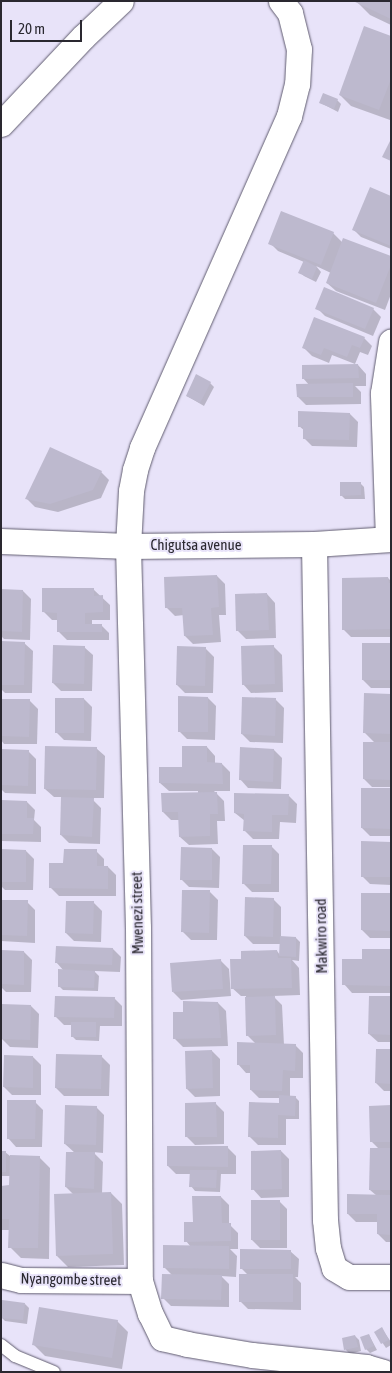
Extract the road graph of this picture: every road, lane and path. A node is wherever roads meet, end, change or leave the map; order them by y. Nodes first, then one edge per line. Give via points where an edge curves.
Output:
1 (121, 1) edge
2 (281, 1) edge
3 (1, 124) edge
4 (391, 342) edge
5 (390, 539) edge
6 (1, 541) edge
7 (314, 544) junction
8 (128, 546) junction
9 (1, 1275) edge
10 (391, 1277) edge
11 (140, 1281) junction
12 (1, 1345) edge
13 (300, 1366) edge
14 (54, 1372) edge
15 (383, 1372) edge

1 - 3 street
2 - 8 street, Mwenezi street via 290,13 299,49 297,84 289,116 142,448 131,491
4 - 5 street via 383,393
5 - 7 street, Chigutsa avenue
6 - 8 street, Chigutsa avenue
7 - 8 street, Chigutsa avenue
7 - 10 street, Makwiro road via 328,1248 334,1268 349,1277
8 - 11 street, Mwenezi street via 138,928
9 - 11 street, Nyangombe street via 21,1280
11 - 13 street, Mwenezi street via 162,1338
12 - 14 lane via 14,1356
13 - 15 street via 366,1367

